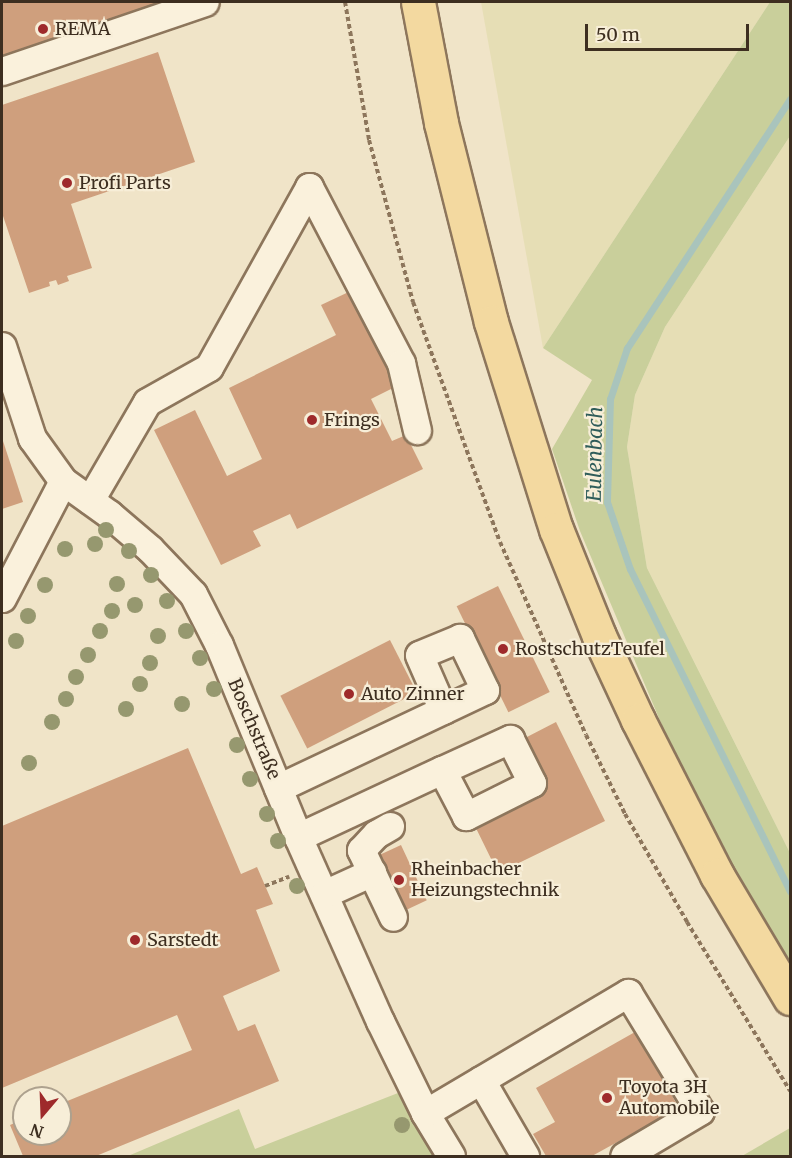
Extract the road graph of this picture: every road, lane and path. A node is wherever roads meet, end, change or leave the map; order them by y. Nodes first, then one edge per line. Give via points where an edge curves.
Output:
1 (205, 2) edge
2 (345, 2) edge
3 (418, 2) edge
4 (2, 71) edge
5 (2, 346) edge
6 (417, 430) dead end
7 (63, 481) junction
8 (90, 500) junction
9 (2, 598) edge
10 (443, 710) dead end
11 (441, 770) dead end
12 (278, 788) junction
13 (390, 826) dead end
14 (298, 837) junction
15 (372, 872) junction
16 (324, 894) junction
17 (393, 917) dead end
18 (790, 998) edge
19 (481, 1080) junction
20 (790, 1091) edge
21 (425, 1113) junction
22 (452, 1156) edge
23 (525, 1156) edge
24 (624, 1156) edge

1 - 4 street
2 - 20 path via 369,140 413,302 500,542 625,814
3 - 18 main road via 441,123 491,322 556,529 638,720 717,875
5 - 7 street, Boschstraße via 32,438
6 - 8 street via 401,363 309,187 210,367 147,402
7 - 8 street, Boschstraße
7 - 9 street
8 - 12 street, Boschstraße via 150,549 193,594 219,645
10 - 12 street
11 - 14 street
12 - 14 street, Boschstraße
13 - 15 street via 361,850
14 - 16 street, Boschstraße
15 - 16 street
15 - 17 street
16 - 21 street, Boschstraße
19 - 21 street
19 - 23 street
19 - 24 street via 628,993 700,1110
21 - 22 street, Boschstraße

